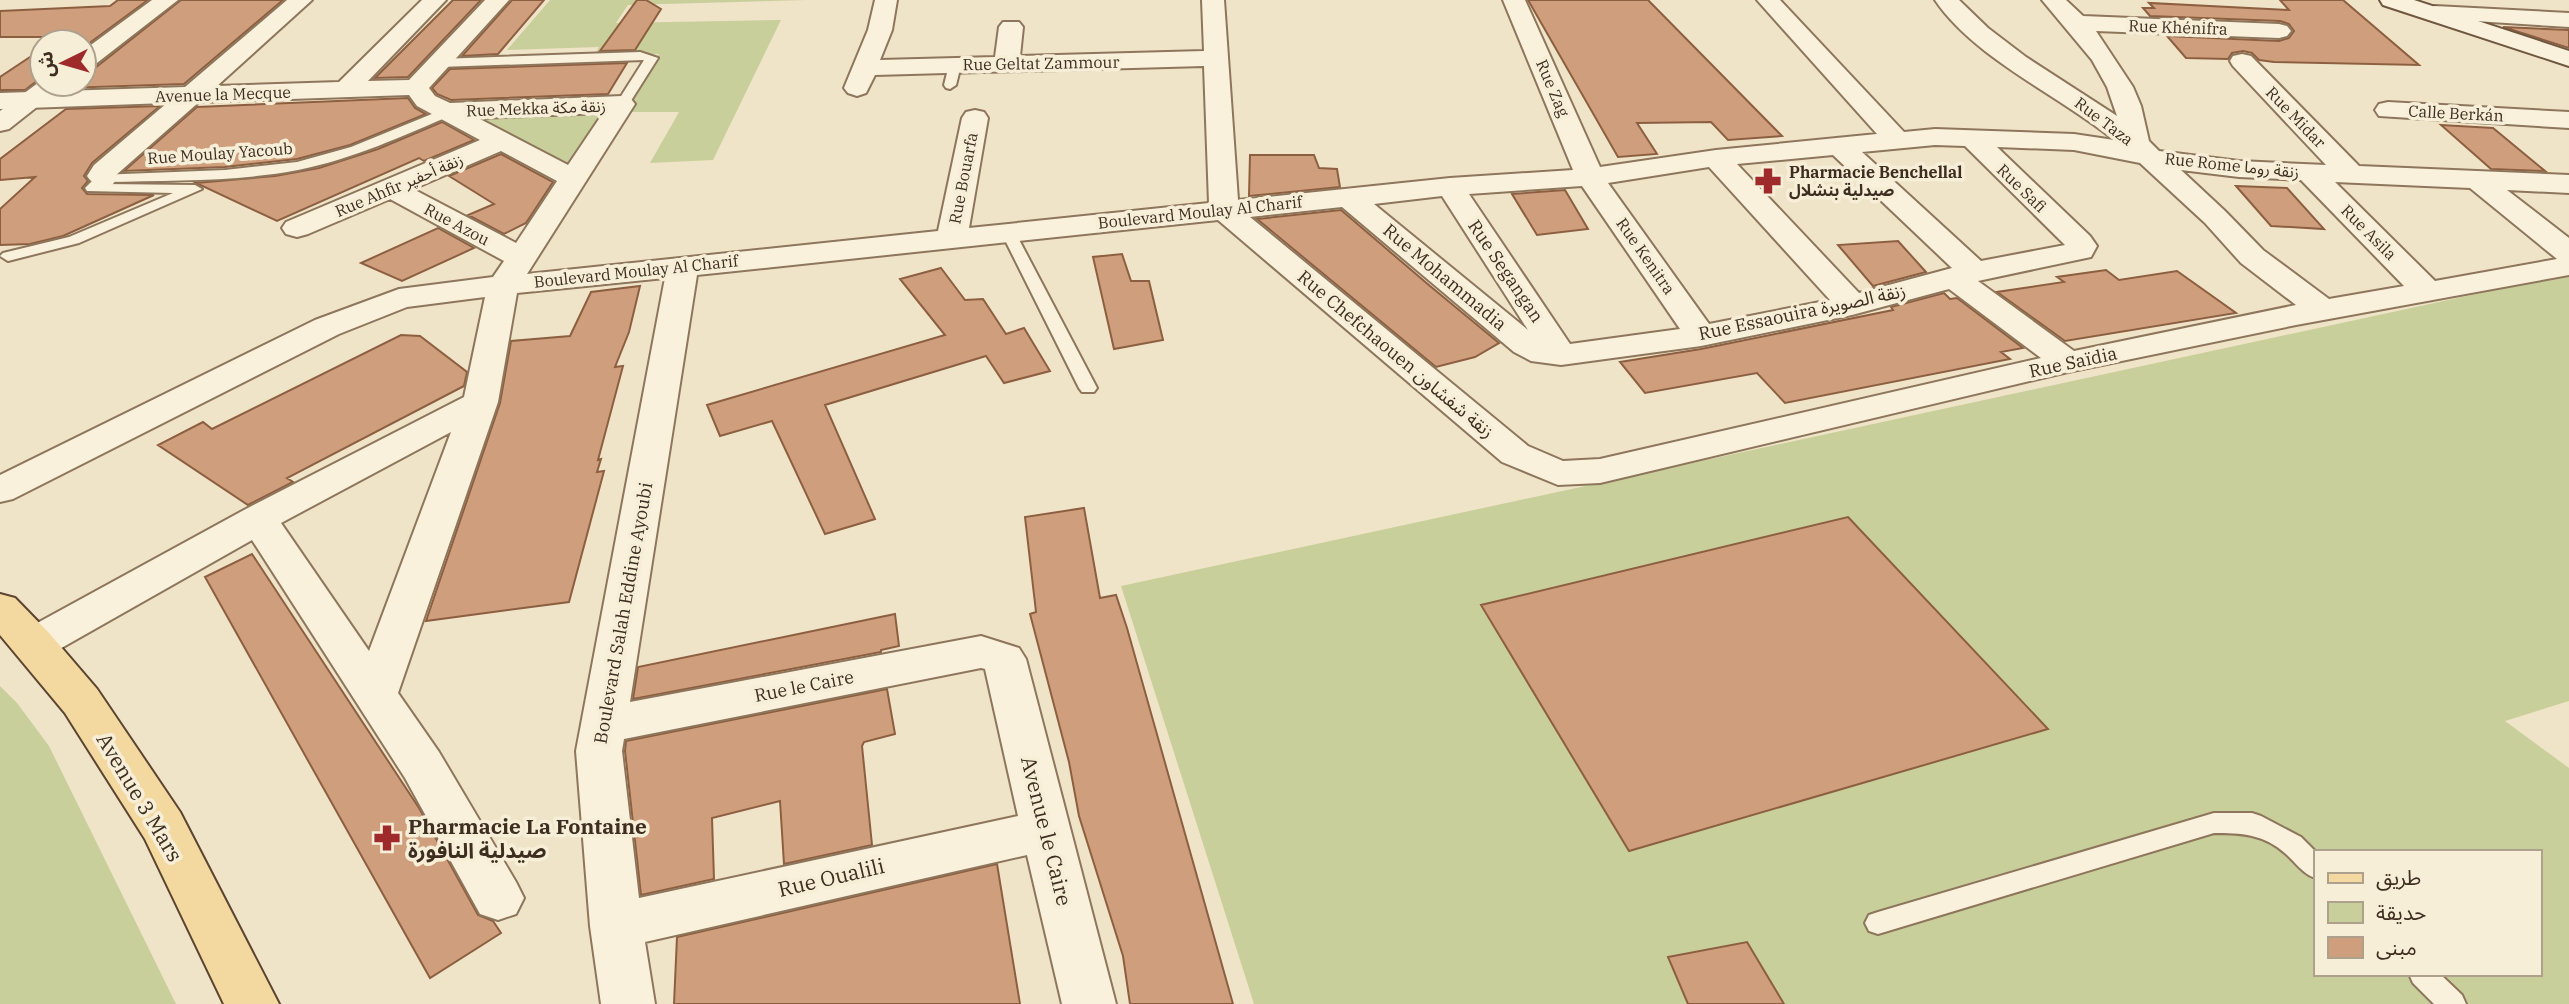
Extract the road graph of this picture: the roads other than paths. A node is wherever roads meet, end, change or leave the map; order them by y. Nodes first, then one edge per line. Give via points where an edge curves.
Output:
1 (167, 0) edge
2 (301, 0) edge
3 (435, 0) edge
4 (498, 0) edge
5 (886, 0) edge
6 (1213, 0) edge
7 (1514, 0) edge
8 (1768, 0) edge
9 (1946, 0) edge
10 (2053, 0) edge
11 (2391, 0) edge
12 (2435, 13) junction
13 (2569, 20) edge
14 (2077, 23) junction
15 (1011, 27) dead end
16 (2279, 31) dead end
17 (98, 51) edge
18 (1216, 58) junction
19 (2569, 59) edge
20 (2242, 61) dead end
21 (439, 63) junction
22 (1007, 63) junction
23 (416, 87) junction
24 (346, 89) junction
25 (188, 96) junction
26 (34, 98) edge
27 (31, 100) junction
28 (0, 101) edge
29 (622, 104) junction
30 (2388, 110) dead end
31 (449, 111) junction
32 (975, 118) dead end
33 (2569, 120) edge
34 (0, 123) edge
35 (1897, 139) junction
36 (1973, 139) junction
37 (500, 142) junction
38 (1838, 145) junction
39 (2141, 150) junction
40 (1716, 158) junction
41 (233, 173) junction
42 (2310, 173) junction
43 (2350, 173) junction
44 (1590, 177) junction
45 (103, 178) junction
46 (572, 178) junction
47 (2476, 179) junction
48 (2569, 184) edge
49 (1450, 187) junction
50 (195, 189) junction
51 (392, 189) junction
52 (1349, 198) junction
53 (1224, 210) junction
54 (297, 228) dead end
55 (1008, 232) junction
56 (2072, 235) joint
57 (952, 238) junction
58 (2569, 253) edge
59 (8, 256) dead end
60 (683, 265) junction
61 (2569, 266) edge
62 (512, 272) junction
63 (1963, 274) junction
64 (2428, 292) junction
65 (1852, 305) junction
66 (2310, 313) junction
67 (1701, 335) junction
68 (1552, 354) junction
69 (2068, 362) junction
70 (1088, 388) dead end
71 (480, 402) junction
72 (1580, 474) joint
73 (0, 490) edge
74 (258, 519) junction
75 (0, 609) edge
76 (34, 644) junction
77 (1004, 659) joint
78 (375, 695) junction
79 (603, 725) junction
80 (1048, 830) junction
81 (2314, 866) edge
82 (498, 898) dead end
83 (1878, 923) dead end
84 (616, 926) junction
85 (2424, 976) edge
86 (252, 1004) edge
87 (628, 1004) edge
88 (1089, 1004) edge
89 (2452, 1004) edge

1 - 17 street
2 - 25 street
3 - 24 street
4 - 21 street
5 - 22 street, Rue Geltat Zammour via 861,78 952,75
6 - 18 street
7 - 44 street, Rue Zag
8 - 35 street
9 - 39 street, Rue Taza via 2017,62 2092,109
10 - 14 street
11 - 12 street
12 - 13 street
12 - 19 street
14 - 16 street, Rue Khénifra
14 - 39 street via 2126,101
15 - 22 street
18 - 22 street, Rue Geltat Zammour
18 - 53 street
20 - 43 street, Rue Midar
21 - 23 street
21 - 29 lane via 652,58
23 - 24 street, Avenue la Mecque
23 - 31 street, Rue Mekka زنقة مكة via 426,101
24 - 25 street, Avenue la Mecque
25 - 27 street, Avenue la Mecque
25 - 45 street via 104,171
26 - 27 street
27 - 28 street, Avenue la Mecque
27 - 34 street
29 - 31 street, Rue Mekka زنقة مكة
29 - 46 street
30 - 33 street, Calle Berkán
31 - 37 street, Rue Mekka زنقة مكة
31 - 41 lane, Rue Moulay Yacoub via 363,148 273,170
32 - 57 street, Rue Bouarfa
35 - 36 street, Rue Rome زنقة روما
35 - 38 street, Boulevard Moulay Al Charif
36 - 39 street, Rue Rome زنقة روما via 2074,142
36 - 56 street, Rue Safi
37 - 46 street, Rue Mekka زنقة مكة
37 - 51 street, Rue Ahfir زنقة أحفير
38 - 40 street, Boulevard Moulay Al Charif
38 - 63 street
39 - 42 street, Rue Rome زنقة روما via 2210,166
39 - 66 street, Rue Taza via 2215,217 2249,256 2220,262
40 - 44 street, Boulevard Moulay Al Charif
40 - 65 street
41 - 45 lane, Rue Moulay Yacoub
41 - 50 lane
42 - 43 street, Rue Rome زنقة روما
42 - 64 street, Rue Asila
43 - 47 street, Rue Rome زنقة روما
44 - 49 street, Boulevard Moulay Al Charif
44 - 67 street, Rue Kenitra
45 - 50 lane, Rue Moulay Yacoub via 92,188
46 - 62 street
47 - 48 street, Rue Rome زنقة روما
47 - 58 street
49 - 52 street, Boulevard Moulay Al Charif
49 - 68 street, Rue Segangan
50 - 59 lane via 74,240
51 - 54 street, Rue Ahfir زنقة أحفير
51 - 62 street, Rue Azou
52 - 53 street, Boulevard Moulay Al Charif
52 - 68 street, Rue Mohammadia via 1526,345
53 - 55 street, Boulevard Moulay Al Charif
53 - 72 street, Rue Chefchaouen زنقة شفشاون via 1515,454 1558,473
55 - 57 street, Boulevard Moulay Al Charif
55 - 70 lane
56 - 63 street, Rue Essaouira زنقة الصويرة via 2082,246 2080,251
57 - 60 street, Boulevard Moulay Al Charif
60 - 62 street, Boulevard Moulay Al Charif
60 - 79 street, Boulevard Salah Eddine Ayoubi
61 - 64 street, Rue Saïdia
62 - 71 street
62 - 73 street, Boulevard Moulay Al Charif via 371,309 327,327
63 - 65 street, Rue Essaouira زنقة الصويرة
63 - 69 street
64 - 66 street, Rue Saïdia
65 - 67 street, Rue Essaouira زنقة الصويرة
66 - 69 street, Rue Saïdia
67 - 68 street, Rue Essaouira زنقة الصويرة
69 - 72 street, Rue Saïdia
71 - 74 street
71 - 78 street
74 - 76 street
74 - 78 street
75 - 76 main road, Avenue 3 Mars
76 - 86 main road, Avenue 3 Mars via 81,701 163,826
77 - 79 street, Rue le Caire via 981,652
77 - 80 street, Avenue le Caire
78 - 82 street via 422,765
79 - 84 street, Boulevard Salah Eddine Ayoubi via 600,764
80 - 84 street, Rue Oualili
80 - 88 street, Avenue le Caire
81 - 83 lane via 2292,844 2252,823 2214,823
84 - 87 street, Boulevard Salah Eddine Ayoubi
85 - 89 lane

